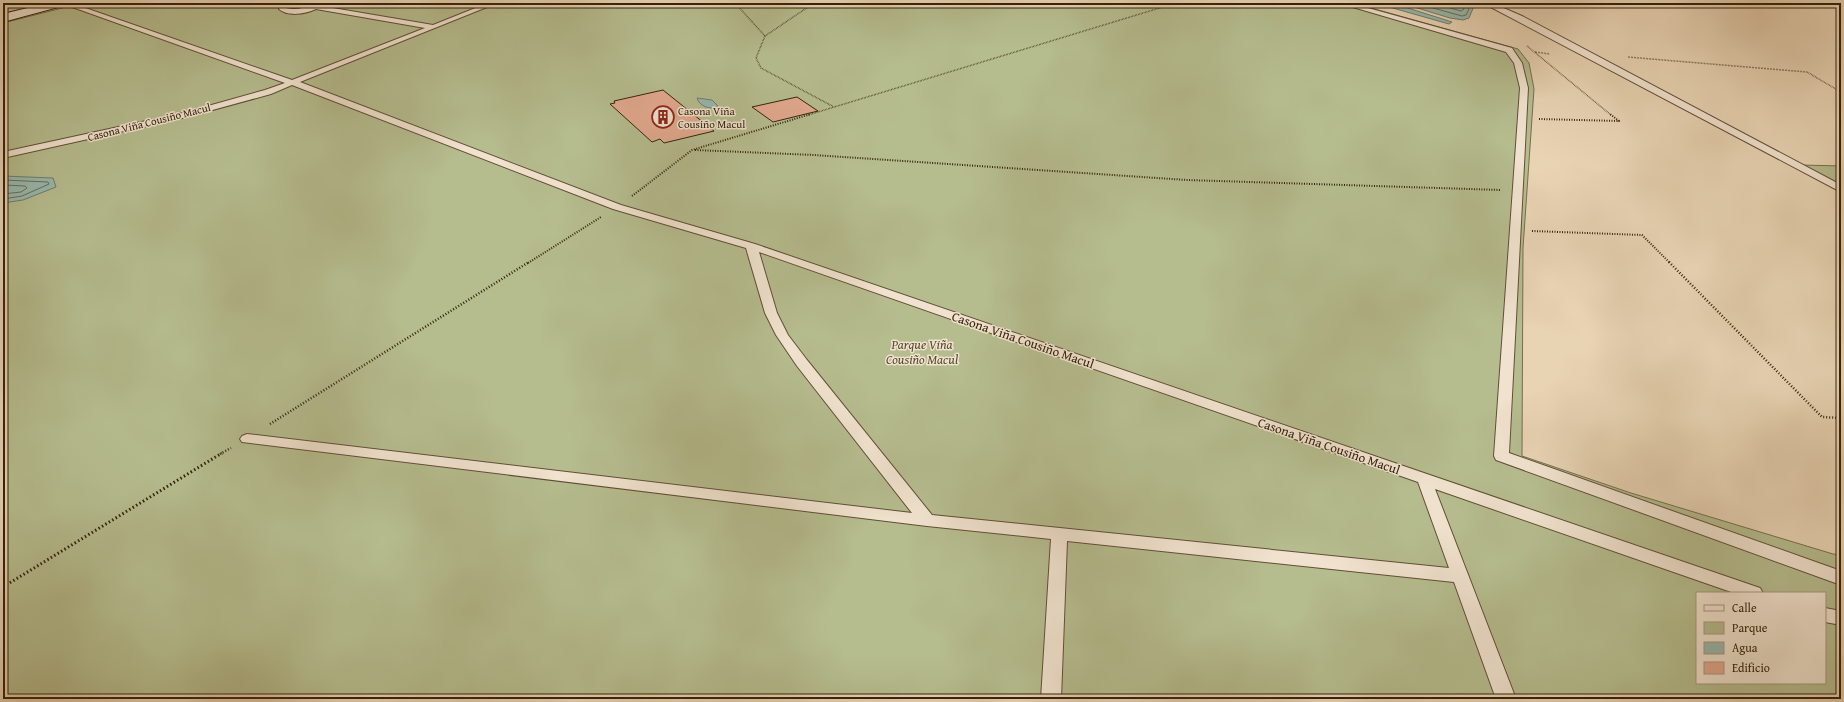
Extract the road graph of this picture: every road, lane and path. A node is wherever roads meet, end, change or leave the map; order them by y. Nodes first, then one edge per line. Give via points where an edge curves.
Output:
1 (63, 3) edge
2 (290, 3) edge
3 (494, 3) edge
4 (734, 3) edge
5 (814, 3) edge
6 (1176, 3) edge
7 (1342, 3) edge
8 (1486, 3) edge
9 (50, 5) edge
10 (318, 5) edge
11 (3, 18) edge
12 (434, 27) junction
13 (765, 36) junction
14 (1524, 44) dead end
15 (1509, 50) junction
16 (1535, 52) junction
17 (1556, 54) dead end
18 (1628, 57) dead end
19 (294, 83) junction
20 (1841, 92) edge
21 (835, 107) junction
22 (1522, 119) junction
23 (692, 150) junction
24 (3, 155) edge
25 (1841, 189) edge
26 (1518, 191) junction
27 (617, 207) junction
28 (1515, 230) junction
29 (751, 246) junction
30 (1841, 418) edge
31 (247, 439) junction
32 (1424, 479) junction
33 (927, 520) junction
34 (1059, 534) junction
35 (1460, 576) junction
36 (1841, 578) edge
37 (3, 587) edge
38 (1751, 592) edge
39 (1826, 615) edge
40 (1841, 618) edge
41 (1051, 699) edge
42 (1506, 699) edge

1 - 9 main road
1 - 19 lane, Casona Viña Cousiño Macul
2 - 10 lane via 282,9 295,11
3 - 12 lane, Casona Viña Cousiño Macul
4 - 13 path
5 - 13 path
6 - 21 path
7 - 15 lane
8 - 25 lane
9 - 11 main road
10 - 12 lane
12 - 19 lane, Casona Viña Cousiño Macul
13 - 21 path via 756,58 761,68
14 - 16 path
15 - 16 path
15 - 22 lane via 1518,63 1524,88
16 - 17 path
16 - 22 path via 1619,120
18 - 20 path via 1807,72
19 - 24 lane, Casona Viña Cousiño Macul via 184,115
19 - 27 lane, Casona Viña Cousiño Macul
21 - 23 path
22 - 26 lane
23 - 26 path via 814,155 1187,180
23 - 27 path
26 - 28 lane
27 - 29 lane, Casona Viña Cousiño Macul
27 - 31 path
28 - 30 path via 1642,235 1822,417
28 - 36 lane via 1501,456
29 - 32 lane, Casona Viña Cousiño Macul
29 - 33 lane via 771,313 786,342
31 - 33 lane
31 - 37 path
32 - 35 lane
32 - 38 lane, Casona Viña Cousiño Macul
33 - 34 lane
34 - 35 lane
34 - 41 lane
35 - 42 lane
39 - 40 lane

